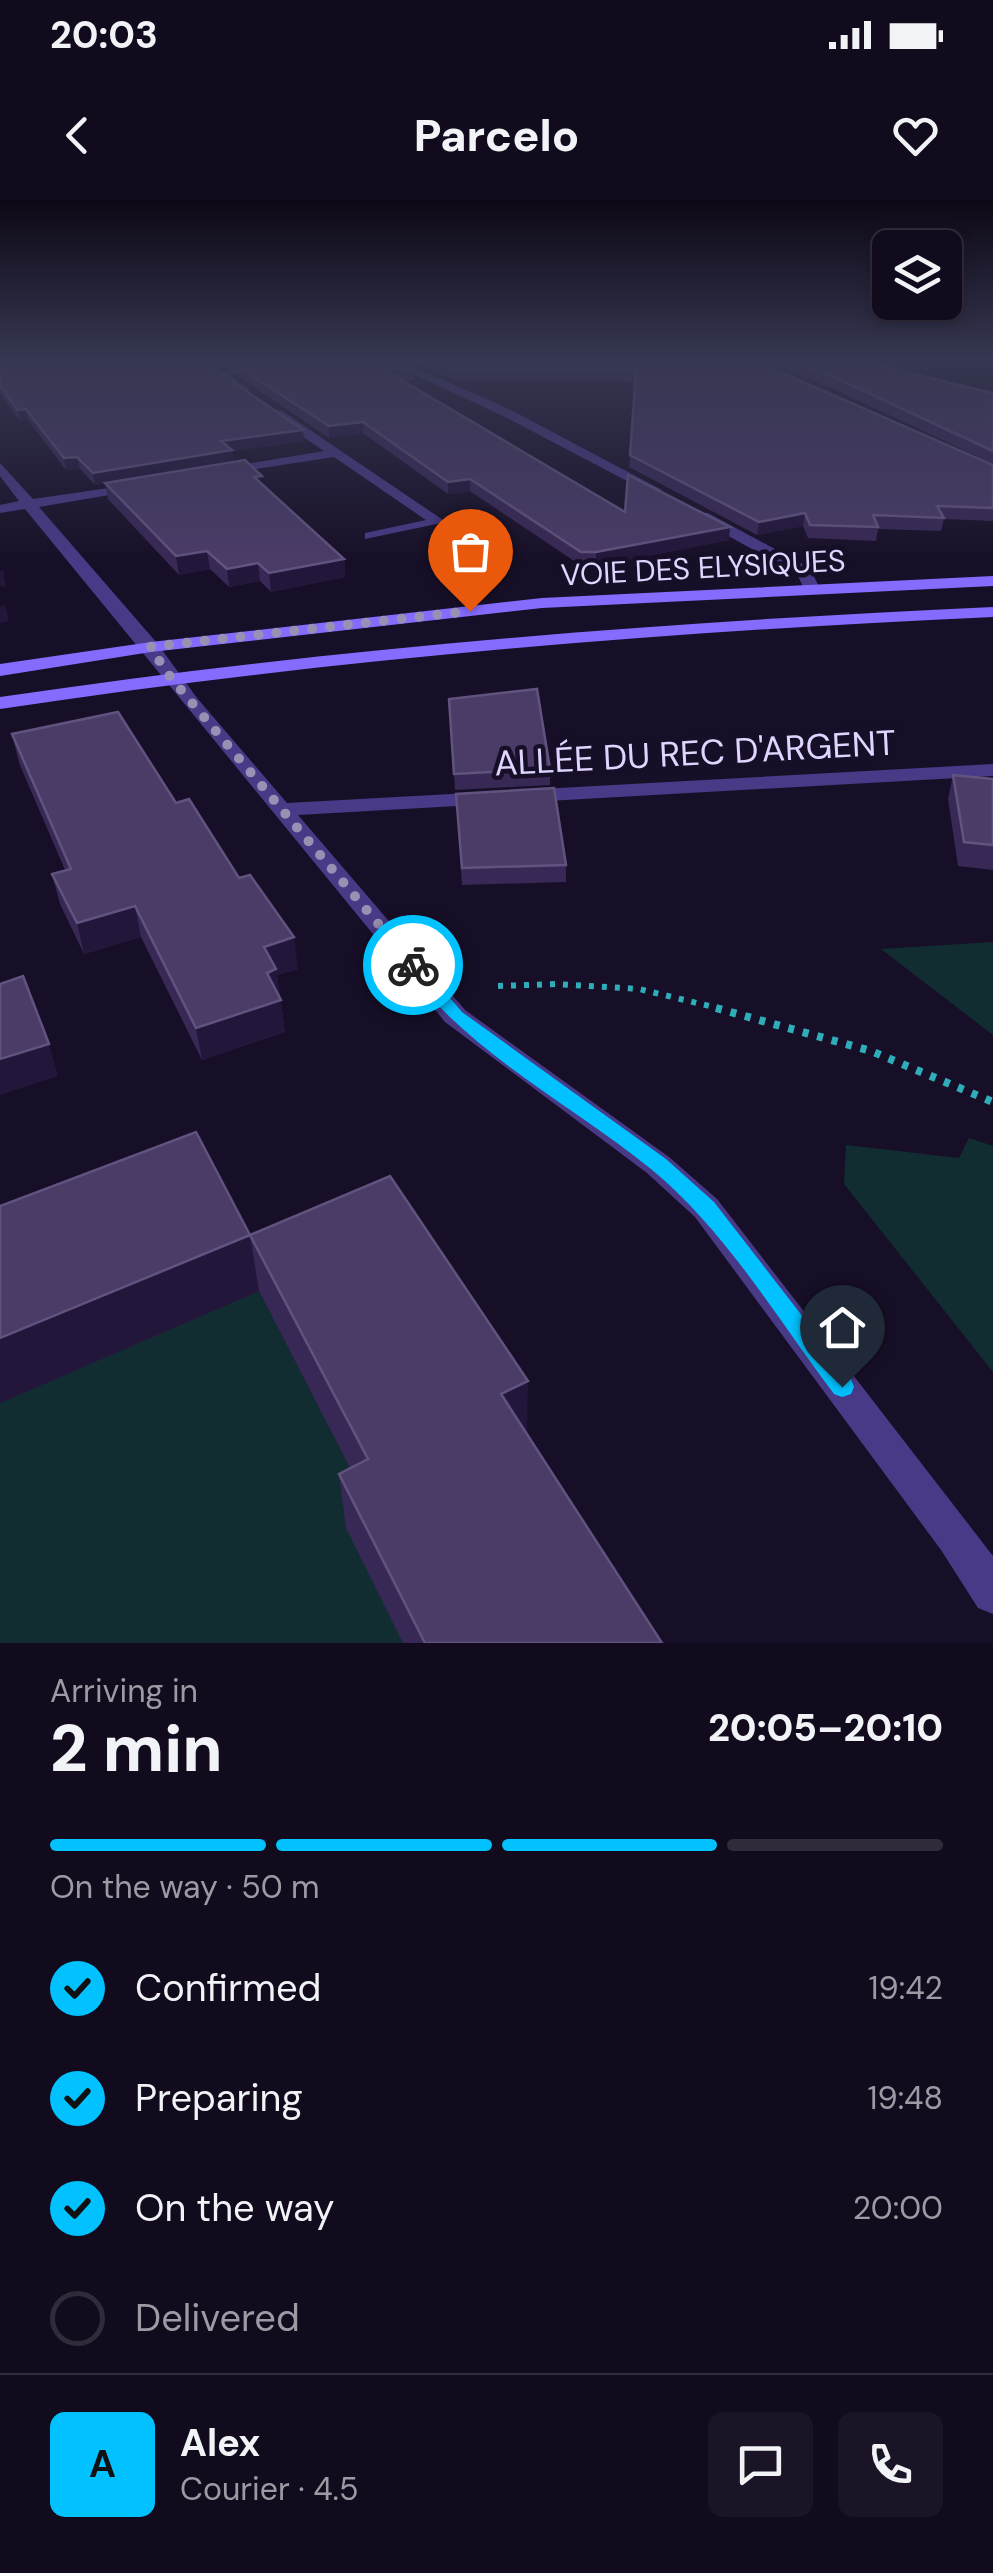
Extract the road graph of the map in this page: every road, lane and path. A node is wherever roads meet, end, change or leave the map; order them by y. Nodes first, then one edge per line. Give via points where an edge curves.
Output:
1 (297, 427) edge
2 (532, 427) edge
3 (334, 453) junction
4 (0, 467) edge
5 (202, 476) edge
6 (145, 485) edge
7 (670, 498) edge
8 (32, 504) junction
9 (687, 507) edge
10 (0, 509) edge
11 (370, 536) dead end
12 (993, 581) edge
13 (812, 589) junction
14 (993, 612) edge
15 (150, 647) junction
16 (0, 670) edge
17 (171, 678) junction
18 (0, 703) edge
19 (993, 770) edge
20 (280, 810) junction
21 (442, 999) junction
22 (993, 1102) edge
23 (993, 1593) edge

1 - 3 street
2 - 7 street
3 - 5 street
3 - 11 street via 439,522
4 - 8 street
6 - 8 street
8 - 10 street
8 - 15 street
9 - 13 street via 804,571
12 - 13 street, VOIE DES ELYSIQUES
13 - 15 street, VOIE DES ELYSIQUES via 542,604
14 - 17 street, VOIE DES ELYSIQUES via 555,640
15 - 16 street, VOIE DES ELYSIQUES
15 - 17 street
17 - 18 street, VOIE DES ELYSIQUES
17 - 20 street
19 - 20 street, ALLÉE DU REC D'ARGENT
20 - 21 street
21 - 22 path via 496,986 639,990 871,1052
21 - 23 street via 455,1016 658,1164 706,1208

